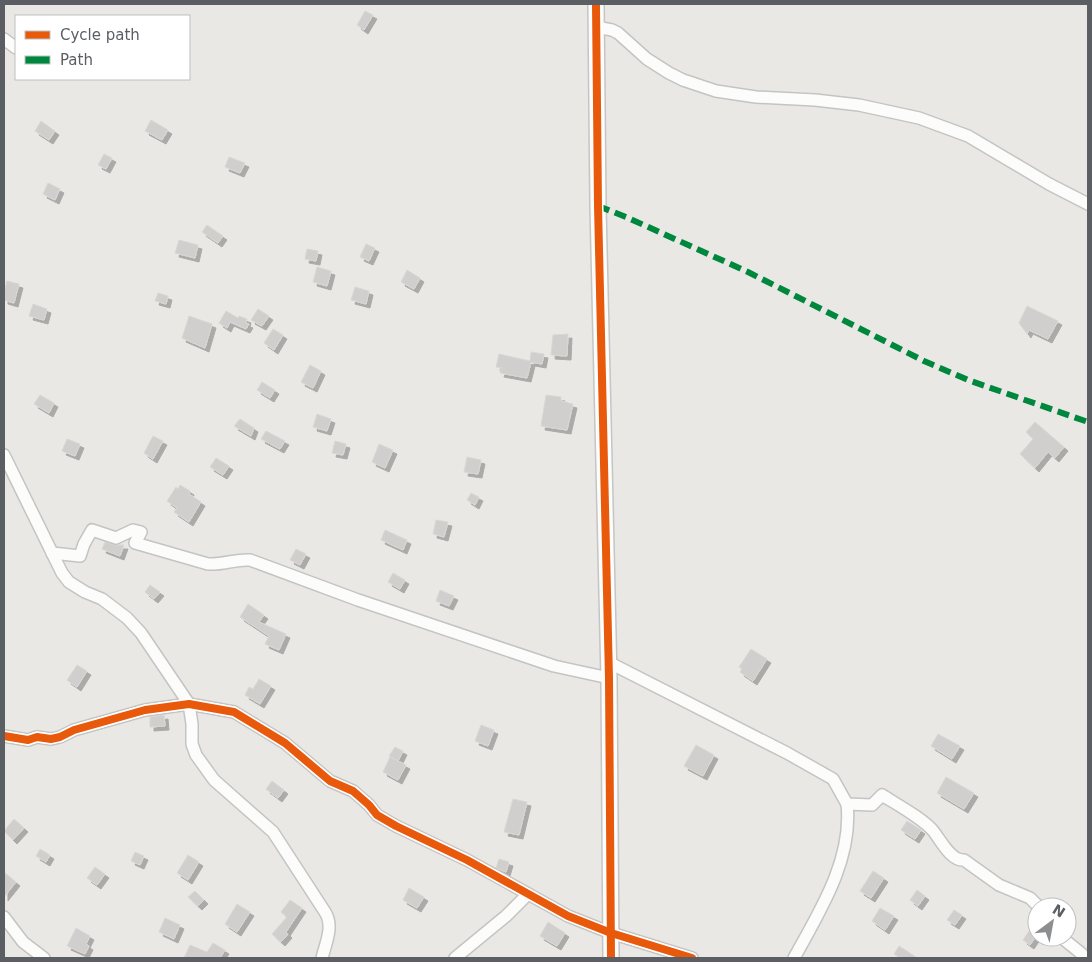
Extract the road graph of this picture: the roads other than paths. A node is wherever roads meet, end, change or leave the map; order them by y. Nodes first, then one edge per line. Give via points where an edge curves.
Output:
1 (596, 4) edge
2 (596, 27) junction
3 (4, 39) edge
4 (15, 47) edge
5 (1088, 204) edge
6 (4, 455) edge
7 (52, 553) junction
8 (608, 662) junction
9 (609, 678) junction
10 (189, 704) junction
11 (4, 736) edge
12 (847, 804) junction
13 (528, 894) junction
14 (1028, 897) edge
15 (4, 917) edge
16 (611, 933) junction
17 (1073, 947) edge
18 (44, 958) edge
19 (322, 958) edge
20 (455, 958) edge
21 (611, 958) edge
22 (692, 958) edge
23 (794, 958) edge
24 (1084, 958) edge

1 - 2 street
2 - 5 street via 618,33 647,59 669,73 716,91 860,105 920,118 968,136
2 - 8 street
3 - 4 street
6 - 7 street
7 - 9 street via 80,556 92,530 116,538 133,530 142,532 135,542 208,564 250,560 554,666
7 - 10 street via 69,582 127,618
8 - 9 street
8 - 12 street via 833,779
9 - 16 street
10 - 11 street via 145,710 51,739
10 - 13 street via 227,710 244,718 285,743 330,781 353,791 377,815
10 - 19 street via 196,755 214,780 272,832 330,919
12 - 14 street via 872,805 882,796 932,829 959,860 964,860 999,885
12 - 23 street via 849,822 835,877
13 - 16 street via 568,916
13 - 20 street
15 - 18 street via 23,942
16 - 21 street
16 - 22 street
17 - 24 street

